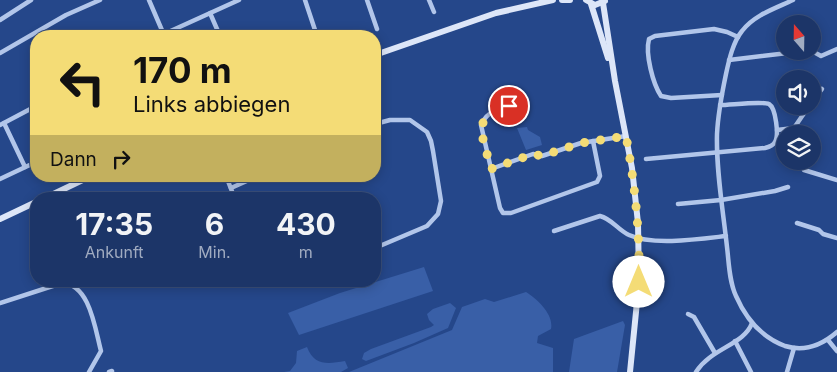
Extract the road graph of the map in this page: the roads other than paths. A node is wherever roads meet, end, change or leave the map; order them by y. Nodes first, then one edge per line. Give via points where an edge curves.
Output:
1 (31, 0) edge
2 (100, 0) edge
3 (149, 0) edge
4 (239, 0) edge
5 (305, 0) edge
6 (367, 0) edge
7 (429, 0) edge
8 (553, 0) edge
9 (563, 0) edge
10 (570, 0) edge
11 (793, 0) edge
12 (604, 1) edge
13 (589, 2) edge
14 (434, 12) dead end
15 (210, 13) junction
16 (0, 20) edge
17 (377, 29) dead end
18 (40, 30) edge
19 (162, 30) edge
20 (174, 30) edge
21 (217, 30) edge
22 (315, 30) edge
23 (30, 36) edge
24 (738, 37) junction
25 (837, 49) edge
26 (0, 53) edge
27 (381, 54) edge
28 (776, 54) edge
29 (821, 56) edge
30 (729, 60) junction
31 (615, 81) junction
32 (722, 95) junction
33 (524, 103) dead end
34 (720, 105) junction
35 (30, 109) edge
36 (381, 122) edge
37 (2, 124) edge
38 (777, 125) edge
39 (626, 136) junction
40 (776, 140) edge
41 (593, 141) junction
42 (717, 152) junction
43 (646, 159) dead end
44 (30, 165) edge
45 (25, 168) junction
46 (491, 169) junction
47 (804, 170) dead end
48 (0, 179) edge
49 (837, 180) edge
50 (78, 182) edge
51 (228, 182) edge
52 (244, 182) edge
53 (788, 187) dead end
54 (231, 188) junction
55 (58, 192) edge
56 (232, 192) edge
57 (722, 200) junction
58 (678, 204) dead end
59 (30, 205) edge
60 (0, 219) edge
61 (797, 224) dead end
62 (554, 231) dead end
63 (726, 236) junction
64 (638, 237) junction
65 (837, 238) edge
66 (381, 245) edge
67 (50, 287) edge
68 (76, 287) edge
69 (0, 303) edge
70 (688, 314) dead end
71 (752, 323) junction
72 (837, 332) edge
73 (828, 340) junction
74 (735, 341) junction
75 (794, 348) junction
76 (837, 351) edge
77 (715, 352) junction
78 (95, 370) edge
79 (89, 372) edge
80 (630, 372) edge
81 (696, 372) edge
82 (751, 372) edge
83 (787, 372) edge

1 - 16 street
2 - 18 street
3 - 19 street
4 - 15 street
5 - 22 street
6 - 17 street
7 - 14 street
8 - 27 street via 496,12
9 - 10 street
11 - 24 street via 751,22
12 - 13 street via 595,5
12 - 31 street
13 - 31 street
15 - 20 street
15 - 21 street
23 - 26 street
24 - 30 street
24 - 32 street via 714,30 655,36 649,39 647,46 655,87 661,96
25 - 29 street
28 - 30 street
30 - 32 street
31 - 39 street
32 - 34 street
33 - 46 street via 495,109 485,117 481,125
34 - 38 street via 769,104
34 - 42 street
35 - 37 street
36 - 66 street via 410,120 427,132 441,201 438,214 427,226
37 - 45 street
39 - 41 street
39 - 64 street
40 - 42 street via 771,146
41 - 46 street via 542,156 533,154
41 - 46 street via 600,176 597,182 511,213 500,208
42 - 43 street
42 - 57 street
44 - 45 street
45 - 48 street
47 - 49 street
50 - 55 street
51 - 54 street
52 - 54 street
53 - 57 street
54 - 56 street
57 - 58 street
57 - 63 street
59 - 60 street
61 - 65 street
62 - 64 street via 600,216
63 - 64 street via 683,240
63 - 71 street via 731,281
64 - 80 street via 639,282
67 - 69 street
68 - 78 street via 84,295 98,337 100,351
70 - 77 street via 694,317
71 - 74 street via 747,334
71 - 75 street via 768,339
72 - 73 street
73 - 75 street
73 - 76 street
74 - 77 street
74 - 82 street
75 - 83 street
77 - 81 street
78 - 79 street

